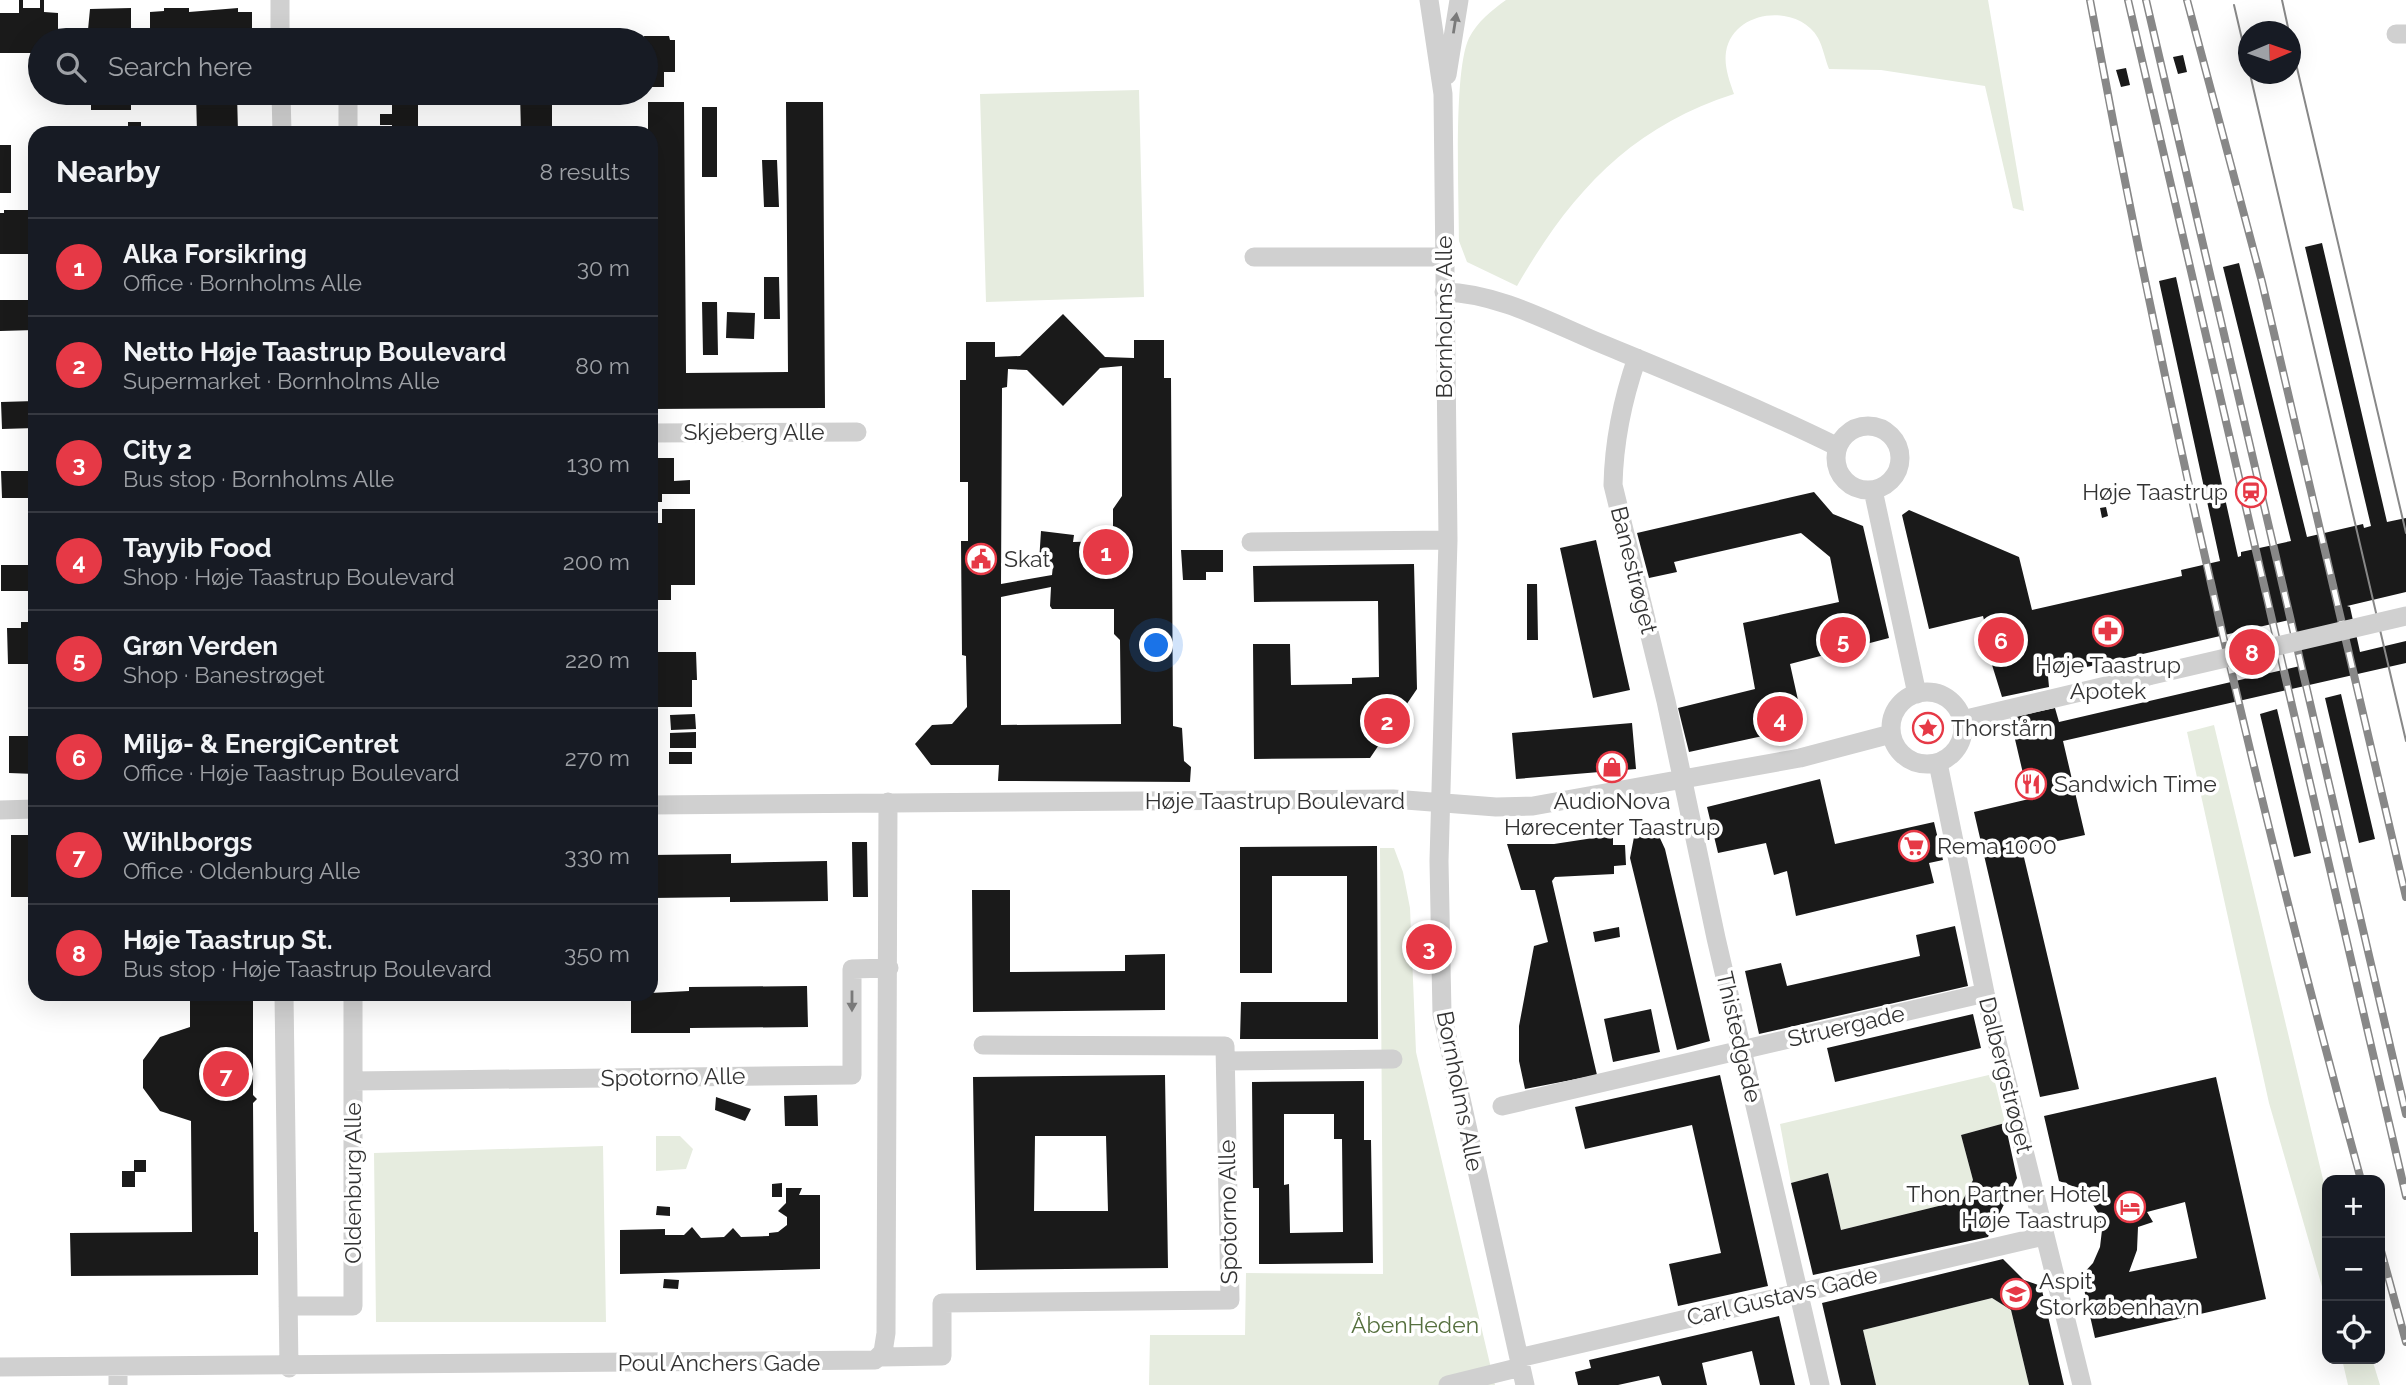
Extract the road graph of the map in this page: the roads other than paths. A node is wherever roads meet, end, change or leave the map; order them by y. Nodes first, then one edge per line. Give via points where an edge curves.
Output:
1 (280, 0) edge
2 (1429, 0) edge
3 (1459, 0) edge
4 (281, 28) edge
5 (1443, 94) junction
6 (281, 105) edge
7 (348, 105) edge
8 (282, 126) edge
9 (348, 126) edge
10 (1254, 257) dead end
11 (1444, 257) junction
12 (1444, 292) junction
13 (1637, 358) junction
14 (857, 432) dead end
15 (658, 433) edge
16 (1838, 447) junction
17 (1872, 490) junction
18 (1448, 540) junction
19 (1251, 542) dead end
20 (2406, 616) edge
21 (1917, 694) junction
22 (1962, 720) junction
23 (1891, 734) junction
24 (1938, 763) junction
25 (1684, 781) junction
26 (888, 802) junction
27 (1441, 803) junction
28 (658, 805) edge
29 (28, 809) edge
30 (0, 810) edge
31 (889, 968) junction
32 (1986, 993) junction
33 (284, 1001) edge
34 (353, 1001) edge
35 (984, 1045) dead end
36 (1743, 1050) junction
37 (1393, 1059) dead end
38 (1226, 1061) junction
39 (353, 1081) junction
40 (1502, 1106) dead end
41 (2044, 1236) junction
42 (1798, 1292) junction
43 (288, 1306) junction
44 (880, 1357) junction
45 (0, 1367) edge
46 (289, 1367) junction
47 (1522, 1370) edge
48 (118, 1376) edge
49 (1448, 1385) edge
50 (1820, 1385) edge
51 (2082, 1385) edge

1 - 4 street
2 - 5 street, Bornholms Alle
5 -> 3 street, Bornholms Alle
5 - 11 street, Bornholms Alle
6 - 8 street
7 - 9 street
10 - 11 street
11 - 12 street, Bornholms Alle
12 - 13 street via 1471,294 1533,315
12 - 18 street, Bornholms Alle
13 - 16 street
13 - 25 street, Banestrøget via 1621,404 1613,485
14 - 15 street, Skjeberg Alle
16 - 17 street via 1837,466 1846,482
16 - 17 street via 1851,431 1865,427 1882,430 1894,440 1900,457 1896,474
17 - 21 street
18 - 19 street
18 - 27 street, Bornholms Alle
20 - 22 street, bridge
21 - 22 street via 1928,692 1950,700
21 - 23 street via 1896,709
22 - 24 street via 1955,750
23 - 24 street via 1895,746 1913,762
23 - 25 street, Høje Taastrup Boulevard
24 - 32 street, Dalbergstrøget
25 - 27 street, Høje Taastrup Boulevard via 1533,806
25 - 36 street, Thistedgade
26 - 27 street, Høje Taastrup Boulevard via 1392,799
26 - 28 street, Høje Taastrup Boulevard
26 - 31 street
27 - 47 street, Bornholms Alle via 1442,1014
29 - 30 street
31 -> 39 street, Spotorno Alle via 852,970 852,1075
31 - 44 street via 886,1334
32 - 36 street, Struergade
32 - 41 street, Dalbergstrøget
33 - 43 street
34 - 39 street, Oldenburg Alle
35 - 38 street via 1225,1046
36 - 40 street, Struergade
36 - 42 street, Thistedgade
37 - 38 street
38 - 44 street, Spotorno Alle via 1230,1300 942,1303 942,1356
39 - 43 street, Oldenburg Alle via 354,1306
41 - 42 street, Carl Gustavs Gade
41 - 51 street, Dalbergstrøget
42 - 47 street, Carl Gustavs Gade
42 - 50 street, Thistedgade
43 - 46 street
44 - 46 street, Poul Anchers Gade via 871,1362
45 - 48 street, Poul Anchers Gade
46 - 48 street, Poul Anchers Gade
47 - 49 street, Carl Gustavs Gade

